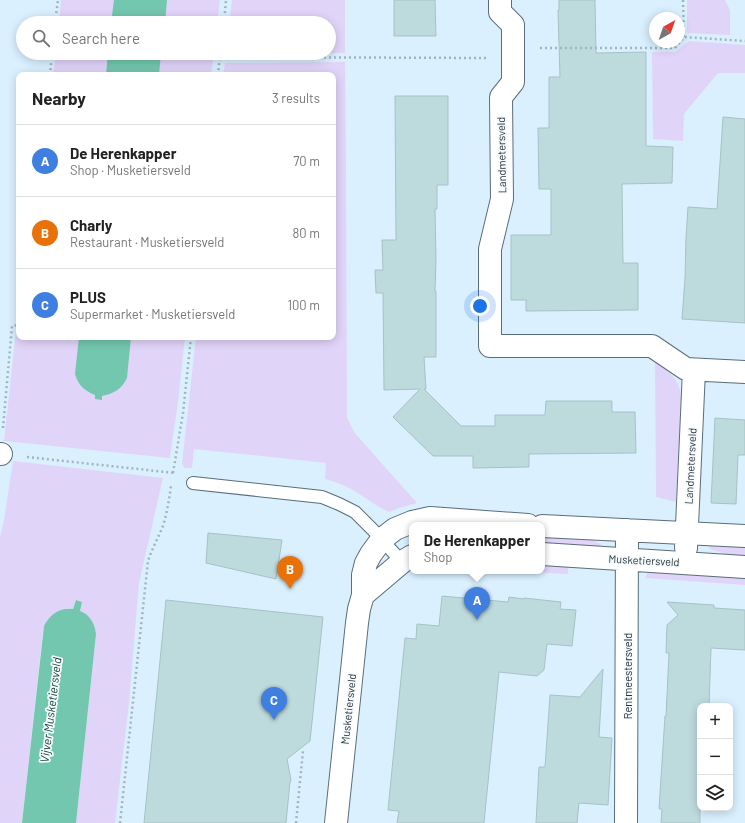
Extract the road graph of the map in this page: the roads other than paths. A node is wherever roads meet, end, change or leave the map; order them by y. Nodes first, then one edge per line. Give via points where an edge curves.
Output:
1 (500, 0) edge
2 (694, 370) junction
3 (745, 372) edge
4 (193, 482) dead end
5 (412, 522) edge
6 (486, 522) edge
7 (409, 523) edge
8 (545, 526) edge
9 (627, 530) junction
10 (686, 533) junction
11 (745, 536) edge
12 (382, 539) junction
13 (545, 554) edge
14 (407, 559) edge
15 (626, 559) junction
16 (685, 563) junction
17 (745, 567) edge
18 (363, 595) junction
19 (336, 823) edge
20 (626, 823) edge

1 - 2 street, Landmetersveld via 500,12 513,25 513,82 500,97 502,199 490,249 490,346 652,346 686,369
2 - 3 street, Landmetersveld
2 - 10 street, Landmetersveld
4 - 12 lane via 322,498 355,512
5 - 6 street, Musketiersveld via 430,518
7 - 12 street, Musketiersveld via 395,529
8 - 9 street
9 - 10 street
9 - 15 street, Rentmeestersveld
10 - 11 street
10 - 16 street, Landmetersveld
12 - 14 lane
12 - 18 street, Musketiersveld via 366,563
13 - 15 street, Musketiersveld
14 - 18 street
15 - 16 street, Musketiersveld
15 - 20 street, Rentmeestersveld
16 - 17 street, Musketiersveld
18 - 19 street, Musketiersveld via 357,623

